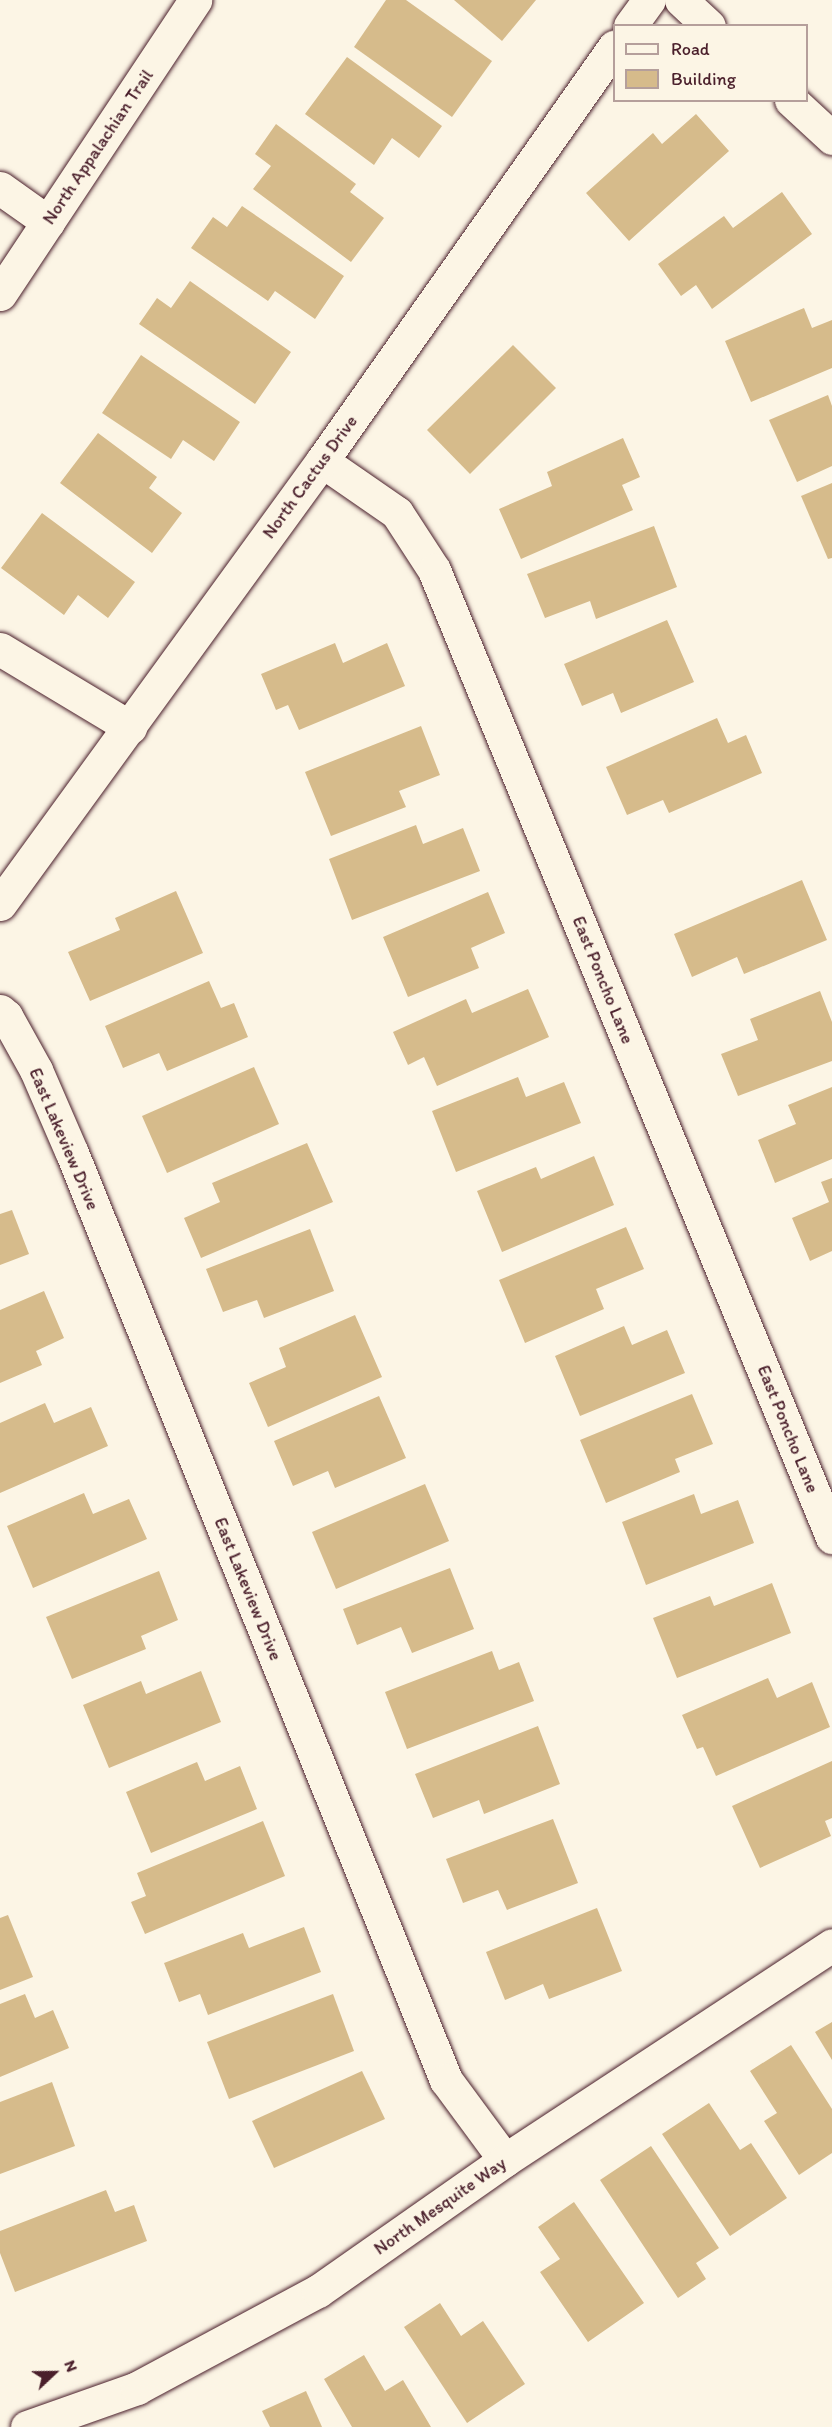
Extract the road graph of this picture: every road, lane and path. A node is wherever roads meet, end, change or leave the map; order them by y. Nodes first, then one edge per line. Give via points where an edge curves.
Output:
1 (195, 0) edge
2 (649, 0) edge
3 (681, 0) edge
4 (631, 24) edge
5 (707, 24) edge
6 (613, 50) edge
7 (792, 102) edge
8 (832, 138) edge
9 (0, 188) edge
10 (48, 222) junction
11 (0, 294) edge
12 (322, 461) junction
13 (0, 649) edge
14 (130, 727) junction
15 (0, 904) edge
16 (0, 1011) edge
17 (832, 1537) edge
18 (832, 1945) edge
19 (505, 2160) junction
20 (0, 2422) edge
21 (17, 2427) edge
22 (27, 2427) edge

1 - 10 street, North Appalachian Trail
2 - 4 street
3 - 5 street
6 - 12 street, North Cactus Drive
7 - 8 street
9 - 10 street
10 - 11 street, North Appalachian Trail
12 - 14 street, North Cactus Drive
12 - 17 street, East Poncho Lane via 397,513 434,570
13 - 14 street
14 - 15 street, North Cactus Drive
16 - 19 street, East Lakeview Drive via 36,1070 72,1153 446,2080
18 - 19 street, North Mesquite Way
19 - 22 street, North Mesquite Way via 318,2291 137,2388
20 - 21 street

